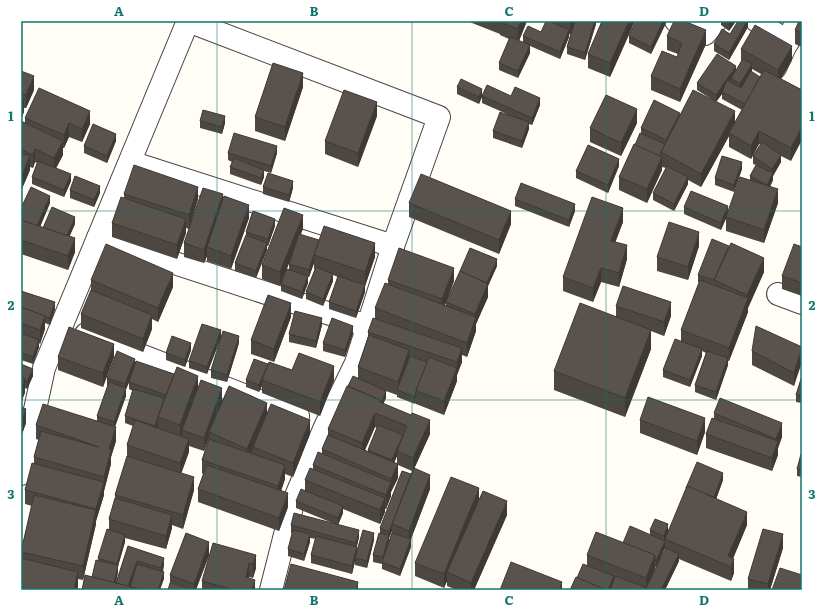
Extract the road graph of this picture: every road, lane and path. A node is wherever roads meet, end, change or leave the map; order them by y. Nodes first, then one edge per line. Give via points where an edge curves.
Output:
1 (188, 21) edge
2 (676, 21) edge
3 (716, 21) edge
4 (757, 21) edge
5 (797, 21) edge
6 (788, 42) junction
7 (775, 68) edge
8 (130, 162) junction
9 (98, 238) junction
10 (393, 246) junction
11 (778, 294) dead end
12 (802, 303) edge
13 (62, 324) junction
14 (367, 326) junction
15 (325, 427) junction
16 (21, 474) edge
17 (271, 590) edge

1 - 8 street
1 - 10 street via 439,116
2 - 3 street via 705,34
4 - 6 street
5 - 6 street
6 - 7 street
8 - 9 street
8 - 10 street
9 - 13 street
9 - 14 street
10 - 14 street
11 - 12 street
13 - 15 street
13 - 16 street via 44,368
14 - 15 street via 356,363
15 - 17 street via 293,503

